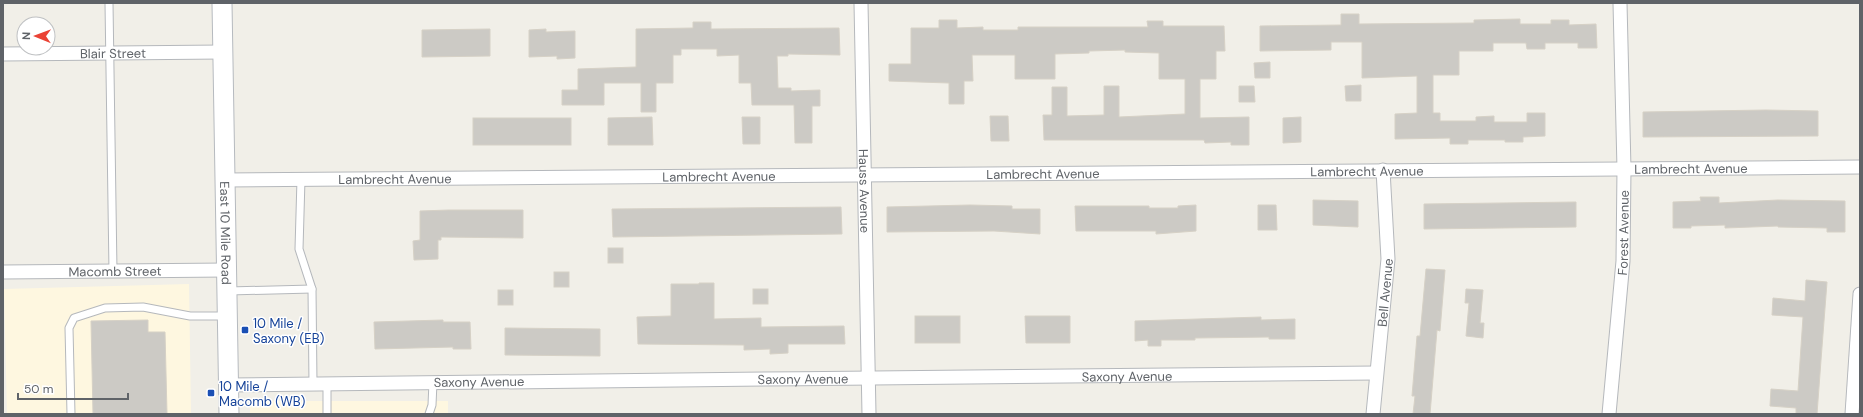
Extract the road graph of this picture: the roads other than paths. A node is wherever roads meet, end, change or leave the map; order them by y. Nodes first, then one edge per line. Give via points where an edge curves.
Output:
1 (109, 3) edge
2 (222, 3) edge
3 (861, 3) edge
4 (1620, 3) edge
5 (223, 52) junction
6 (110, 53) junction
7 (3, 54) edge
8 (1860, 167) edge
9 (1624, 169) junction
10 (1383, 170) junction
11 (864, 175) junction
12 (301, 179) junction
13 (225, 180) junction
14 (227, 270) junction
15 (113, 271) junction
16 (3, 272) edge
17 (312, 289) junction
18 (227, 291) junction
19 (1860, 294) edge
20 (228, 316) junction
21 (1376, 373) junction
22 (869, 379) junction
23 (433, 382) junction
24 (313, 384) junction
25 (326, 384) junction
26 (229, 385) junction
27 (71, 414) edge
28 (229, 414) edge
29 (327, 414) edge
30 (429, 414) edge
31 (869, 414) edge
32 (1373, 414) edge
33 (1609, 414) edge
34 (1852, 414) edge

1 - 6 lane
2 - 5 main road, East 10 Mile Road
3 - 11 street, Hauss Avenue
4 - 9 street, Forest Avenue
5 - 6 street, Blair Street
5 - 13 main road, East 10 Mile Road
6 - 7 street, Blair Street
6 - 15 lane
8 - 9 street, Lambrecht Avenue
9 - 10 street, Lambrecht Avenue
9 - 33 street, Forest Avenue via 1623,261
10 - 11 street, Lambrecht Avenue
10 - 21 street, Bell Avenue via 1388,259
11 - 12 street, Lambrecht Avenue
11 - 22 street, Hauss Avenue
12 - 13 street, Lambrecht Avenue
12 - 17 lane via 299,249
13 - 14 main road, East 10 Mile Road
14 - 15 street, Macomb Street
14 - 18 main road, East 10 Mile Road
15 - 16 street, Macomb Street
17 - 18 lane
17 - 24 lane
18 - 20 main road, East 10 Mile Road
19 - 34 street
20 - 26 main road, East 10 Mile Road
20 - 27 lane via 190,316 143,308 105,308 74,318 68,328
21 - 22 street, Saxony Avenue
21 - 32 street, Bell Avenue
22 - 23 street, Saxony Avenue
22 - 31 street, Hauss Avenue
23 - 25 street, Saxony Avenue
23 - 30 lane
24 - 25 street, Saxony Avenue
24 - 26 street, Saxony Avenue
25 - 29 lane
26 - 28 main road, East 10 Mile Road

